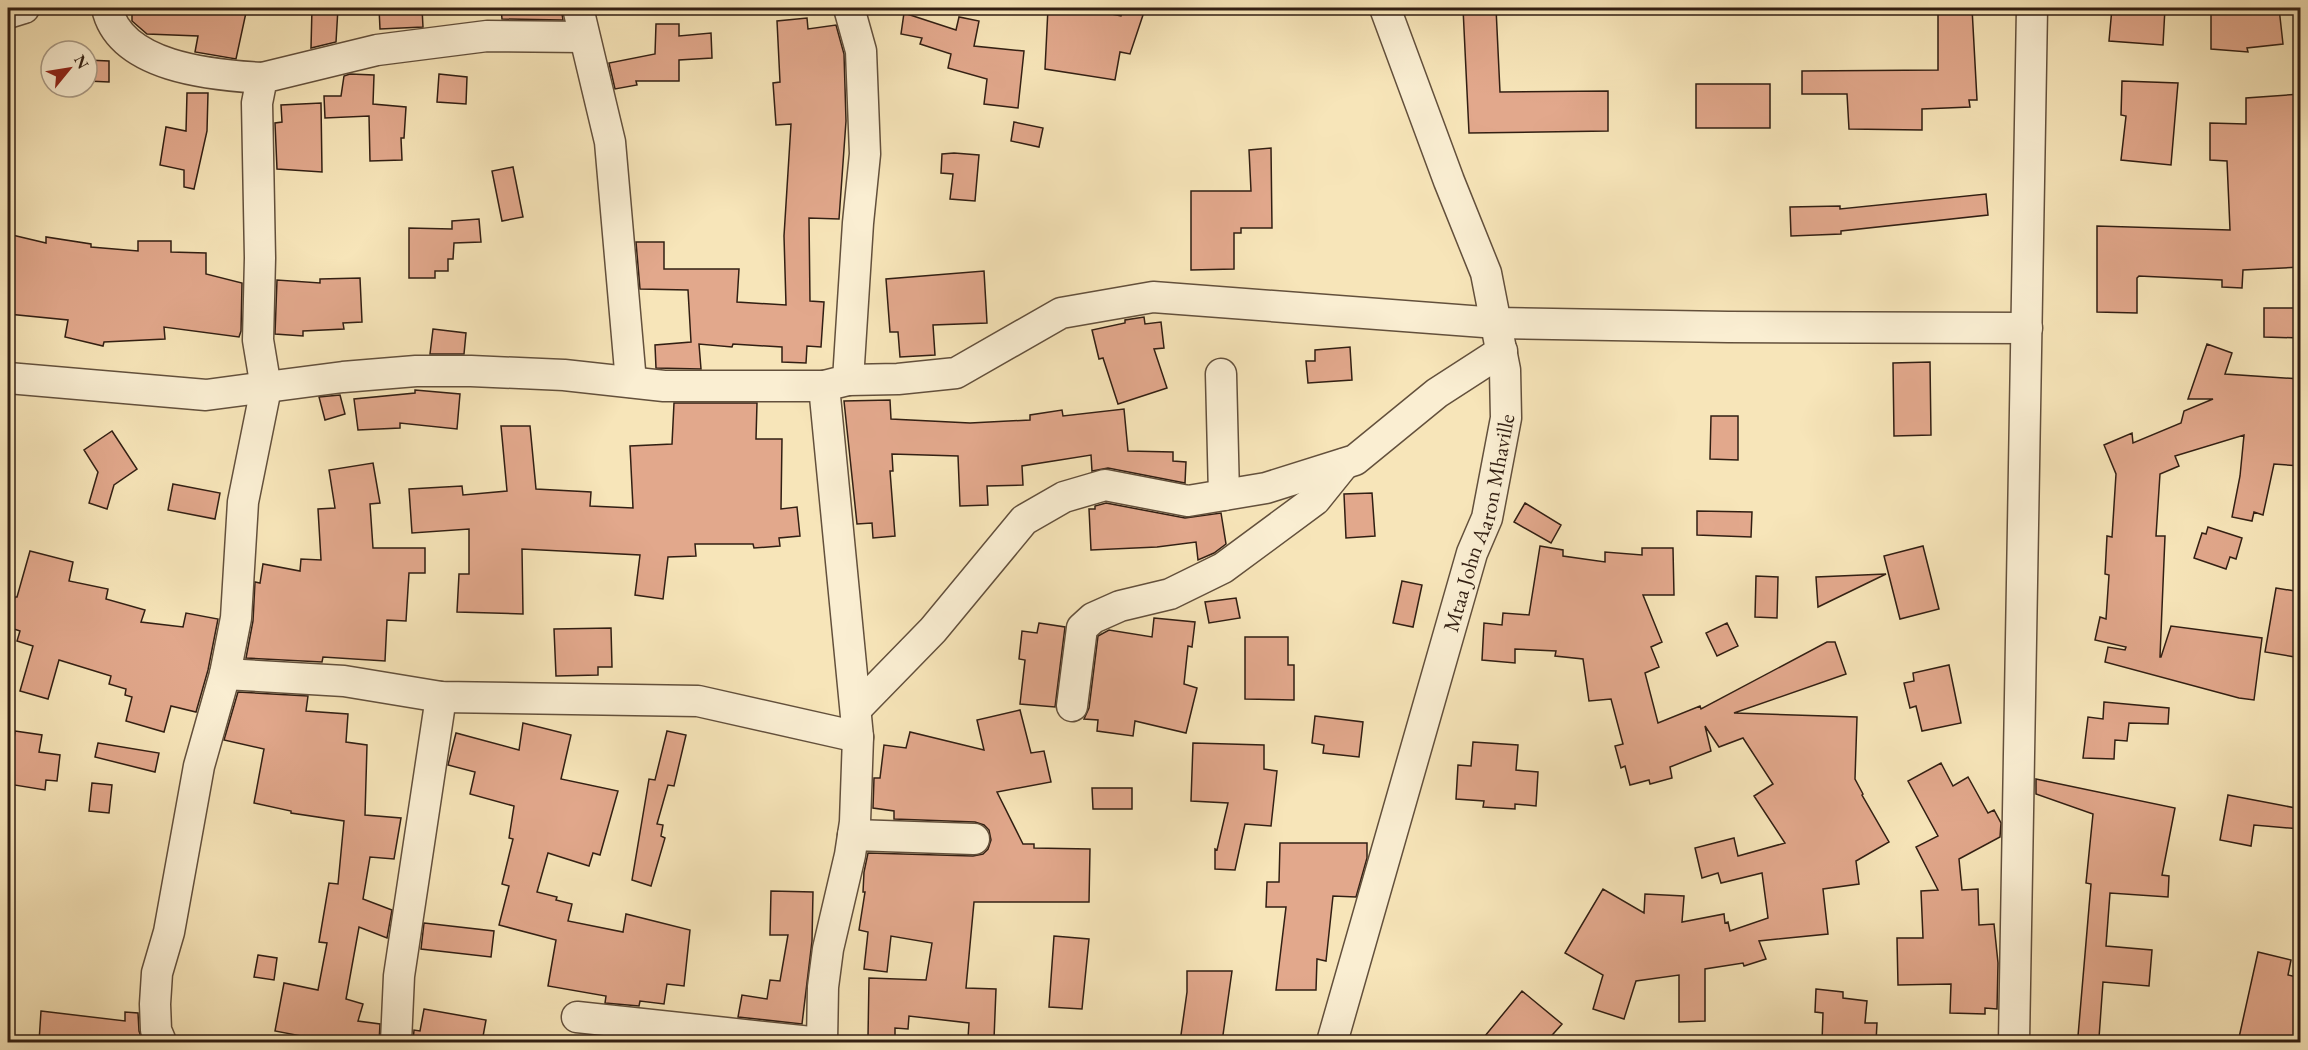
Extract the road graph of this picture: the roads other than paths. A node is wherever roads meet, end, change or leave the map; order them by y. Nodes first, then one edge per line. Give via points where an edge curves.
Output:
1 (24, 8) edge
2 (106, 8) edge
3 (578, 8) edge
4 (849, 8) edge
5 (1385, 8) edge
6 (2032, 8) edge
7 (8, 13) edge
8 (584, 37) junction
9 (262, 78) junction
10 (2026, 328) junction
11 (1500, 337) junction
12 (1221, 374) dead end
13 (8, 378) edge
14 (631, 382) junction
15 (836, 383) junction
16 (266, 388) junction
17 (1344, 464) junction
18 (1224, 495) junction
19 (225, 674) junction
20 (441, 697) junction
21 (1072, 706) dead end
22 (857, 723) junction
23 (853, 835) junction
24 (974, 839) dead end
25 (577, 1017) dead end
26 (161, 1042) edge
27 (396, 1042) edge
28 (811, 1042) edge
29 (822, 1042) edge
30 (1332, 1042) edge
31 (2014, 1042) edge

1 - 7 street
2 - 9 street via 113,27 126,43 145,54 224,76
3 - 8 street
4 - 15 street via 861,51 865,154
5 - 11 street, Mtaa John Aaron Mhaville via 1486,273
6 - 10 street
8 - 9 street via 487,36 377,50
8 - 14 street via 610,142
9 - 16 street via 257,103 258,340
10 - 11 street via 1728,327
10 - 31 street
11 - 15 street via 1153,297 1061,313 956,373
11 - 17 street via 1355,460
11 - 30 street, Mtaa John Aaron Mhaville via 1506,418 1487,518 1472,553
12 - 18 street
13 - 16 street via 206,395
14 - 15 street via 664,386
14 - 16 street via 471,370 343,377
15 - 22 street
16 - 19 street via 243,502 236,618
17 - 18 street via 1266,488
17 - 21 street via 1315,500 1223,568 1170,594 1120,606 1093,618 1082,628
18 - 22 street via 1188,501 1105,485 1064,497 1024,519
19 - 20 street via 344,681
19 - 26 street via 199,766 169,932 157,974 156,1030
20 - 22 street via 698,701
20 - 27 street via 399,976
22 - 23 street
23 - 24 street
23 - 29 street via 828,949
25 - 28 street

